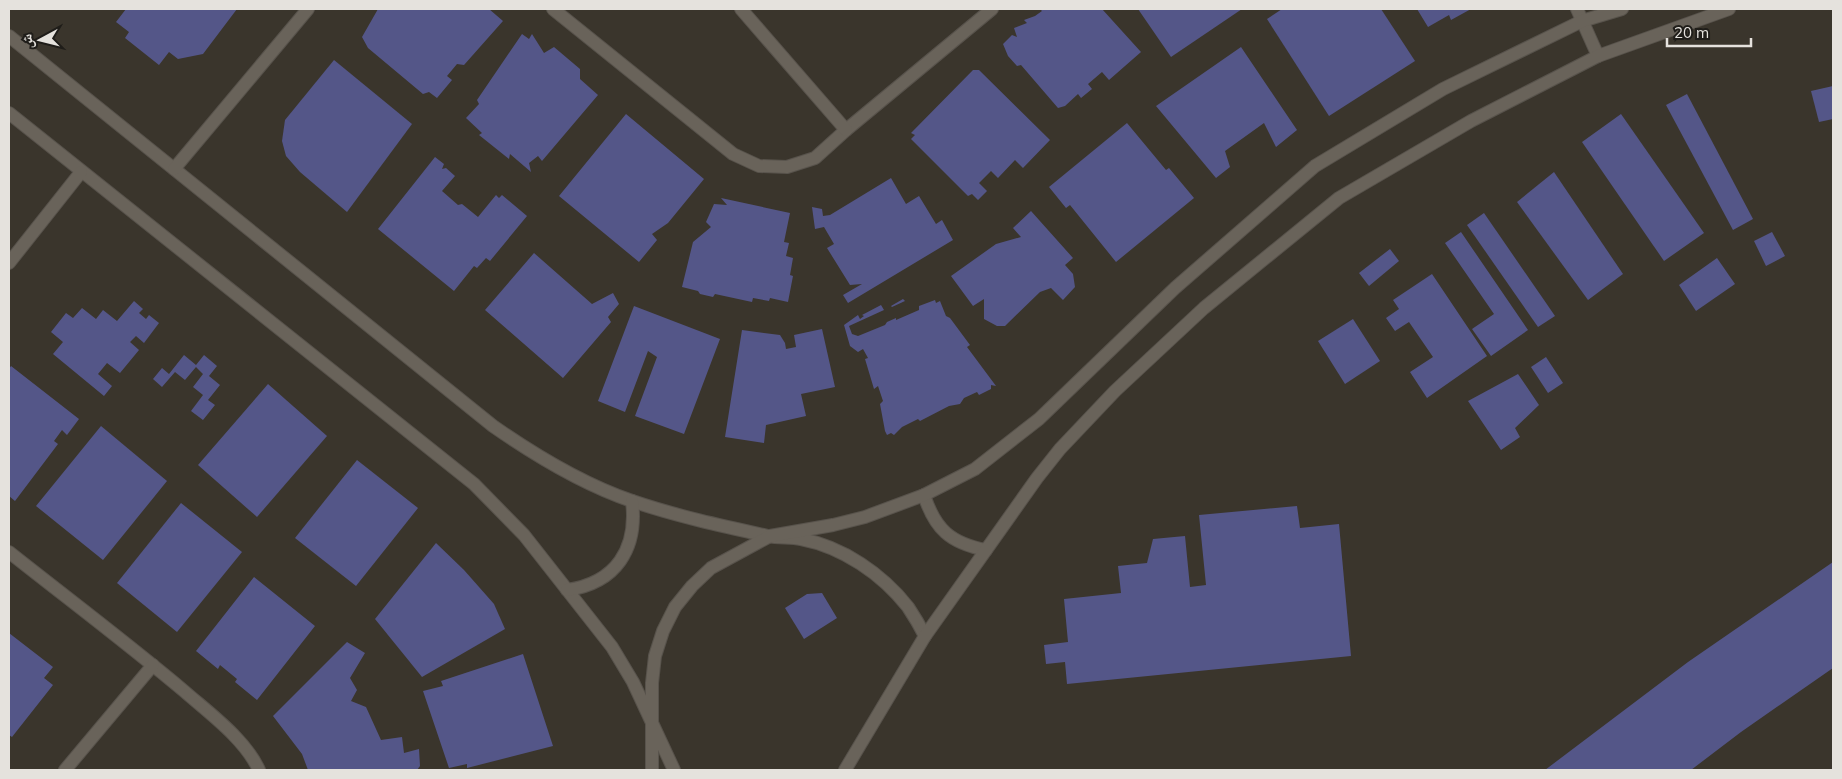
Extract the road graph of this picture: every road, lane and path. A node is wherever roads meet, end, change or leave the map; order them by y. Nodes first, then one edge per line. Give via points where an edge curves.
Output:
1 (308, 9) edge
2 (553, 9) edge
3 (741, 9) edge
4 (992, 9) edge
5 (1622, 9) edge
6 (1729, 9) edge
7 (1579, 15) edge
8 (9, 36) edge
9 (1598, 56) junction
10 (9, 113) edge
11 (846, 130) junction
12 (174, 169) junction
13 (81, 172) junction
14 (9, 263) edge
15 (924, 495) junction
16 (632, 501) junction
17 (770, 536) junction
18 (986, 550) junction
19 (9, 552) edge
20 (567, 590) junction
21 (925, 636) junction
22 (153, 665) junction
23 (651, 719) junction
24 (65, 770) edge
25 (259, 770) edge
26 (652, 770) edge
27 (674, 770) edge
28 (845, 770) edge

1 - 12 street
2 - 11 street via 733,154 759,166 788,167 815,158
3 - 11 street
4 - 11 street
5 - 7 street
6 - 9 street
7 - 9 street
7 - 15 street via 1443,89 1315,166 1175,288 1039,419 975,468
8 - 12 street
9 - 18 street via 1471,121 1339,198 1204,308 1114,391 1060,449
10 - 13 street
12 - 16 street via 493,426 574,476
13 - 14 street
13 - 20 street via 474,484 524,535
15 - 17 street via 865,517
15 - 18 street via 939,527 952,539 968,547
16 - 17 street
16 - 20 street via 634,522 630,543 616,567 594,583
17 - 21 street via 802,540 833,549 861,564 887,584 908,608
17 - 23 street via 712,568 675,607 654,656
18 - 21 street
19 - 22 street
20 - 23 street via 612,647
21 - 28 street
22 - 24 street
22 - 25 street via 213,716 236,739
23 - 26 street
23 - 27 street

